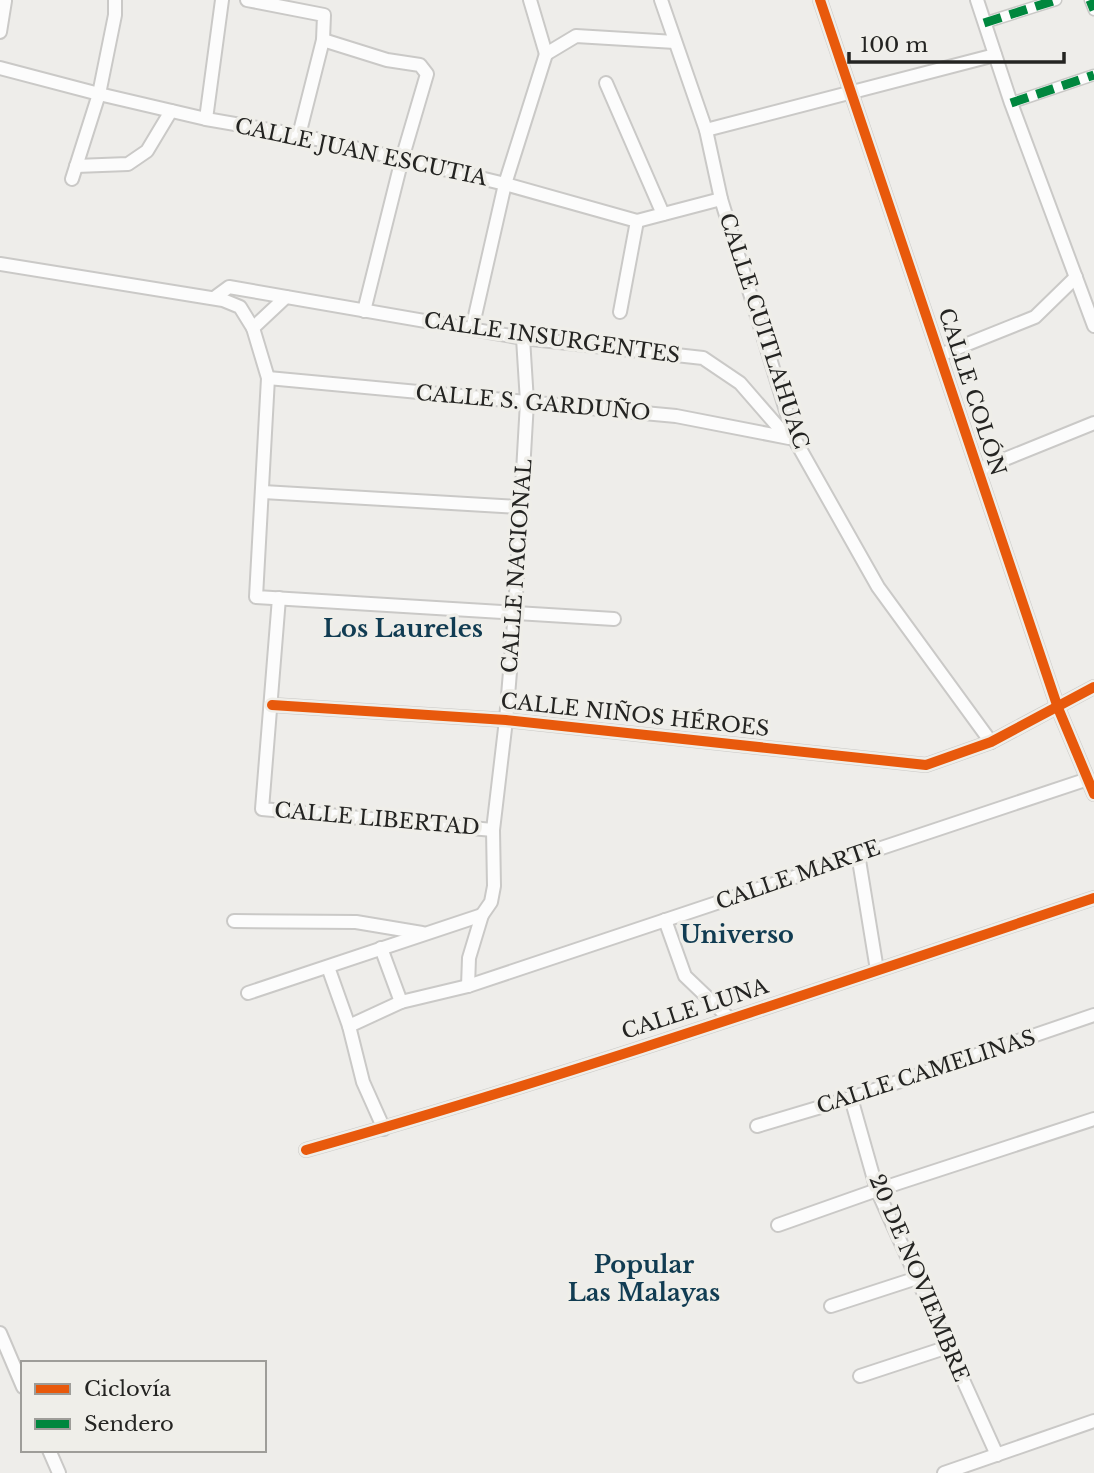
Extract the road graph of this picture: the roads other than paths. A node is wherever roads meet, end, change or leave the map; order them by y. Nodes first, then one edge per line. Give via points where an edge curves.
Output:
1 (115, 0) edge
2 (222, 0) edge
3 (247, 0) edge
4 (530, 0) edge
5 (661, 0) edge
6 (820, 0) edge
7 (977, 0) edge
8 (1056, 0) edge
9 (1090, 0) edge
10 (5, 1) edge
11 (1094, 10) edge
12 (984, 23) junction
13 (0, 32) edge
14 (323, 40) junction
15 (675, 42) junction
16 (546, 54) junction
17 (995, 55) junction
18 (0, 68) edge
19 (1094, 75) edge
20 (606, 83) dead end
21 (852, 93) junction
22 (99, 94) junction
23 (1011, 103) junction
24 (171, 111) junction
25 (206, 119) junction
26 (706, 130) junction
27 (299, 135) junction
28 (402, 159) junction
29 (76, 166) junction
30 (72, 179) dead end
31 (505, 184) junction
32 (721, 199) junction
33 (663, 214) junction
34 (637, 221) junction
35 (0, 264) edge
36 (1076, 277) junction
37 (214, 298) junction
38 (286, 298) junction
39 (364, 311) junction
40 (620, 312) dead end
41 (1094, 326) edge
42 (253, 328) junction
43 (472, 329) junction
44 (523, 338) junction
45 (940, 355) junction
46 (268, 378) junction
47 (527, 402) junction
48 (1094, 423) edge
49 (791, 439) junction
50 (978, 470) junction
51 (263, 492) junction
52 (520, 507) junction
53 (279, 598) junction
54 (515, 611) junction
55 (614, 619) dead end
56 (1094, 687) edge
57 (272, 705) junction
58 (1058, 708) junction
59 (506, 720) junction
60 (990, 742) junction
61 (1088, 779) junction
62 (1094, 794) edge
63 (493, 830) junction
64 (858, 854) junction
65 (1094, 898) edge
66 (481, 915) junction
67 (234, 920) dead end
68 (665, 920) junction
69 (424, 934) junction
70 (381, 948) junction
71 (328, 967) junction
72 (877, 970) junction
73 (468, 986) junction
74 (248, 993) dead end
75 (401, 1002) junction
76 (1094, 1015) edge
77 (730, 1019) junction
78 (349, 1026) junction
79 (851, 1098) junction
80 (1094, 1119) edge
81 (757, 1126) dead end
82 (384, 1129) junction
83 (306, 1150) dead end
84 (877, 1189) junction
85 (778, 1224) dead end
86 (917, 1278) junction
87 (831, 1306) dead end
88 (0, 1333) edge
89 (948, 1347) junction
90 (860, 1376) dead end
91 (21, 1382) edge
92 (1094, 1421) edge
93 (50, 1452) edge
94 (996, 1455) junction
95 (59, 1473) edge
96 (944, 1473) edge

1 - 22 street
2 - 25 street
3 - 14 street via 324,15
4 - 16 street
5 - 15 street, CALLE CUITLAHUAC
6 - 21 street, CALLE COLÓN
7 - 12 street
8 - 12 street
9 - 11 street
10 - 13 street
12 - 17 street
14 - 27 street
14 - 28 street via 387,60 421,65 427,74
15 - 16 street via 576,36
15 - 26 street, CALLE CUITLAHUAC
16 - 31 street
17 - 21 street
17 - 23 street
18 - 22 street, CALLE JUAN ESCUTIA
19 - 23 street
20 - 33 street
21 - 26 street
21 - 45 street, CALLE COLÓN
22 - 24 street, CALLE JUAN ESCUTIA
22 - 29 street
23 - 36 street
24 - 25 street, CALLE JUAN ESCUTIA
24 - 29 street via 147,151 128,164
25 - 27 street, CALLE JUAN ESCUTIA
26 - 32 street, CALLE CUITLAHUAC
27 - 28 street, CALLE JUAN ESCUTIA
28 - 31 street, CALLE JUAN ESCUTIA
28 - 39 street
29 - 30 street
31 - 34 street, CALLE JUAN ESCUTIA
31 - 43 street
32 - 33 street
32 - 49 street, CALLE CUITLAHUAC
33 - 34 street
34 - 40 street
35 - 37 street
36 - 41 street
36 - 45 street via 1035,317
37 - 38 street, CALLE INSURGENTES via 229,287
37 - 42 street via 240,307
38 - 39 street, CALLE INSURGENTES
38 - 42 street
39 - 43 street, CALLE INSURGENTES
42 - 46 street
43 - 44 street, CALLE INSURGENTES
44 - 47 street, CALLE NACIONAL
44 - 49 street, CALLE INSURGENTES via 703,358 740,383
45 - 50 street, CALLE COLÓN
46 - 47 street, CALLE S. GARDUÑO
46 - 51 street
47 - 49 street, CALLE S. GARDUÑO via 676,416
47 - 52 street, CALLE NACIONAL
48 - 50 street
49 - 60 street, CALLE CUITLAHUAC via 878,587
50 - 58 street, CALLE COLÓN
51 - 52 street
51 - 53 street via 256,597
52 - 54 street, CALLE NACIONAL
53 - 54 street
53 - 57 street
54 - 55 street
54 - 59 street, CALLE NACIONAL
56 - 58 street, CALLE NIÑOS HÉROES
57 - 59 street, CALLE NIÑOS HÉROES
57 - 63 street, CALLE LIBERTAD via 262,809
58 - 60 street, CALLE NIÑOS HÉROES
58 - 61 street, CALLE COLÓN
59 - 60 street, CALLE NIÑOS HÉROES via 926,765
59 - 63 street, CALLE NACIONAL
61 - 62 street, CALLE COLÓN
61 - 64 street, CALLE MARTE
63 - 66 street, CALLE NACIONAL via 494,886 491,902
64 - 68 street, CALLE MARTE
64 - 72 street
65 - 72 street, CALLE LUNA
66 - 69 street
66 - 73 street, CALLE NACIONAL via 469,958
67 - 69 street via 356,922
68 - 73 street, CALLE MARTE
68 - 77 street via 685,976
69 - 70 street
70 - 71 street
70 - 75 street
71 - 74 street
71 - 78 street
72 - 77 street, CALLE LUNA
73 - 75 street, CALLE MARTE
75 - 78 street, CALLE MARTE
76 - 79 street, CALLE CAMELINAS
77 - 82 street, CALLE LUNA
78 - 82 street via 363,1083
79 - 81 street, CALLE CAMELINAS
79 - 84 street, 20 DE NOVIEMBRE
80 - 84 street
82 - 83 street, CALLE LUNA
84 - 85 street
84 - 86 street, 20 DE NOVIEMBRE
86 - 87 street
86 - 89 street, 20 DE NOVIEMBRE
88 - 91 street
89 - 90 street
89 - 94 street, 20 DE NOVIEMBRE
92 - 94 street
93 - 95 street
94 - 96 street

